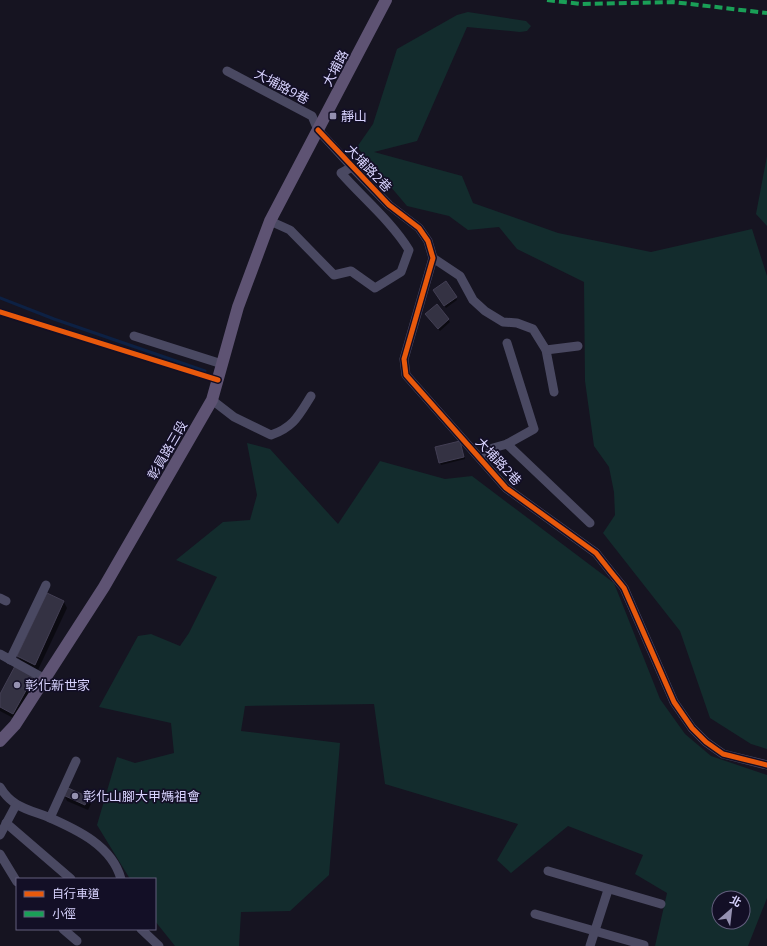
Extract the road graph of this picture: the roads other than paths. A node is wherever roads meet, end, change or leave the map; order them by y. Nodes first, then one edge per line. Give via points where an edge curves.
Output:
1 (386, 0) edge
2 (227, 71) dead end
3 (318, 130) junction
4 (307, 148) joint
5 (352, 167) junction
6 (270, 221) junction
7 (433, 258) junction
8 (134, 336) dead end
9 (507, 343) dead end
10 (578, 346) dead end
11 (546, 350) junction
12 (222, 364) junction
13 (554, 392) dead end
14 (311, 396) dead end
15 (212, 400) junction
16 (507, 444) junction
17 (483, 460) junction
18 (590, 523) dead end
19 (46, 585) dead end
20 (0, 654) edge
21 (10, 660) junction
22 (45, 679) junction
23 (0, 741) edge
24 (76, 761) dead end
25 (767, 765) edge
26 (0, 787) edge
27 (16, 805) junction
28 (50, 818) junction
29 (6, 823) junction
30 (0, 835) edge
31 (0, 854) edge
32 (548, 871) dead end
33 (70, 878) edge
34 (121, 878) edge
35 (16, 880) edge
36 (608, 890) junction
37 (661, 904) dead end
38 (535, 914) dead end
39 (64, 930) edge
40 (143, 930) edge
41 (595, 931) junction
42 (76, 941) dead end
43 (644, 945) edge
44 (159, 946) edge
45 (590, 946) edge

1 - 3 main road, 大埔路
2 - 3 street, 大埔路9巷 via 312,116
3 - 4 main road, 大埔路
3 - 5 street, 大埔路2巷
4 - 6 main road, 彰員路三段
5 - 6 street via 341,173 400,234 408,250 401,272 375,288 351,271 334,275 290,230
5 - 7 street, 大埔路2巷 via 389,205 419,228 428,241
6 - 12 main road, 彰員路三段 via 238,307
7 - 11 street via 460,276 473,300 485,311 503,322 517,323 533,329
7 - 17 street, 大埔路2巷 via 404,358 406,375
8 - 12 street
9 - 16 street via 534,429
10 - 11 street
11 - 13 street
12 - 15 main road, 彰員路三段
14 - 15 street via 294,423 282,432 271,435 234,417
15 - 22 main road, 彰員路三段 via 104,587
16 - 17 street via 493,448
16 - 18 street
17 - 25 street, 大埔路2巷 via 506,488 596,553 616,577 624,588 674,702 692,728 723,754
19 - 21 street
20 - 21 street
21 - 22 street
22 - 23 main road, 彰員路三段 via 15,724
24 - 28 street
26 - 27 street via 6,797
27 - 28 street
27 - 29 street
28 - 34 street via 89,837 100,846 118,869
29 - 30 street
29 - 33 street
31 - 35 street
32 - 36 street
36 - 37 street
36 - 41 street
38 - 41 street
39 - 42 street
40 - 44 street
41 - 43 street
41 - 45 street

